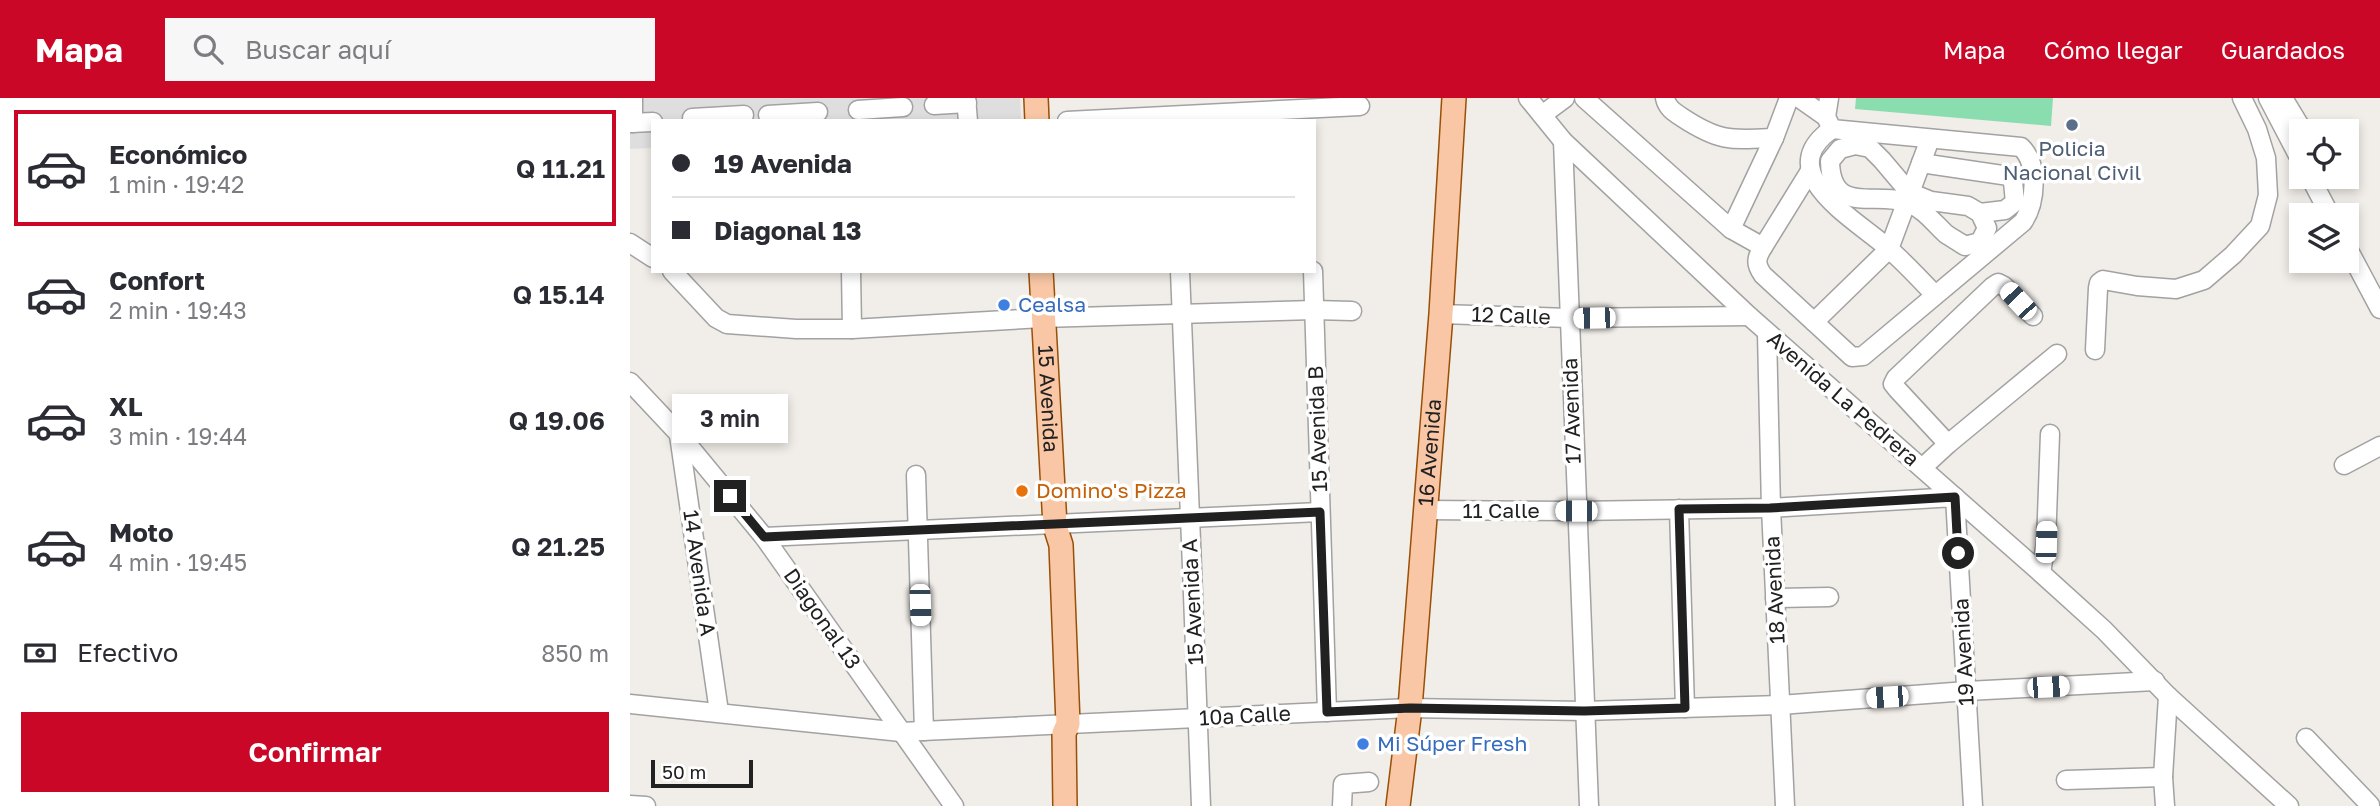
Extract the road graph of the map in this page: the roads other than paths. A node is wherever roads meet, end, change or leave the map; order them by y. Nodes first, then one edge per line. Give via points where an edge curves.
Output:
1 (633, 98) edge
2 (715, 98) edge
3 (1036, 98) edge
4 (1454, 98) edge
5 (1564, 98) edge
6 (1584, 98) edge
7 (1665, 98) edge
8 (1789, 98) edge
9 (1799, 98) edge
10 (1829, 98) edge
11 (2242, 98) edge
12 (2268, 98) edge
13 (2283, 98) edge
14 (1535, 103) edge
15 (878, 104) edge
16 (934, 105) dead end
17 (792, 106) edge
18 (1360, 106) dead end
19 (903, 107) dead end
20 (967, 107) edge
21 (1306, 109) edge
22 (858, 110) dead end
23 (1173, 111) edge
24 (818, 112) dead end
25 (744, 115) dead end
26 (768, 115) dead end
27 (716, 117) junction
28 (692, 118) dead end
29 (1037, 119) edge
30 (1088, 119) edge
31 (2291, 119) edge
32 (651, 122) edge
33 (632, 123) edge
34 (1829, 123) junction
35 (2289, 125) edge
36 (1774, 138) junction
37 (1930, 139) junction
38 (1563, 141) junction
39 (1921, 163) junction
40 (1810, 171) junction
41 (1908, 197) junction
42 (1980, 213) junction
43 (1731, 229) junction
44 (630, 243) edge
45 (1763, 247) junction
46 (1889, 249) junction
47 (651, 257) edge
48 (2359, 270) edge
49 (674, 273) edge
50 (851, 273) edge
51 (1041, 273) edge
52 (1180, 273) edge
53 (1313, 273) edge
54 (1935, 295) junction
55 (2380, 309) edge
56 (1314, 310) junction
57 (1352, 311) dead end
58 (1441, 314) junction
59 (1182, 315) junction
60 (1749, 316) junction
61 (2033, 316) dead end
62 (1042, 318) junction
63 (1569, 318) junction
64 (1814, 322) junction
65 (852, 329) junction
66 (1768, 333) junction
67 (2095, 349) dead end
68 (2057, 354) dead end
69 (630, 382) edge
70 (2050, 434) dead end
71 (679, 435) junction
72 (1948, 444) junction
73 (2380, 446) edge
74 (2344, 465) dead end
75 (1922, 468) junction
76 (916, 475) dead end
77 (1955, 497) junction
78 (1770, 508) junction
79 (1679, 509) junction
80 (1424, 510) junction
81 (1576, 511) junction
82 (1320, 512) junction
83 (1189, 518) junction
84 (1055, 525) junction
85 (918, 530) junction
86 (764, 537) junction
87 (2041, 573) junction
88 (1829, 597) dead end
89 (1775, 598) junction
90 (2155, 681) junction
91 (1967, 691) junction
92 (2168, 696) junction
93 (630, 704) edge
94 (1780, 705) junction
95 (1410, 708) junction
96 (1685, 708) junction
97 (1584, 711) junction
98 (719, 712) junction
99 (1327, 712) junction
100 (1197, 718) junction
101 (1064, 727) junction
102 (924, 731) junction
103 (901, 732) junction
104 (2306, 738) dead end
105 (2163, 777) junction
106 (2066, 780) dead end
107 (1369, 782) dead end
108 (630, 805) edge
109 (646, 806) edge
110 (954, 806) edge
111 (1065, 806) edge
112 (1200, 806) edge
113 (1342, 806) edge
114 (1398, 806) edge
115 (1589, 806) edge
116 (1785, 806) edge
117 (1973, 806) edge
118 (2165, 806) edge
119 (2289, 806) edge
120 (2370, 806) edge

1 - 33 street
2 - 27 street
3 - 29 main road
4 - 58 main road, 16 Avenida
5 - 14 street
6 - 43 street
7 - 36 street via 1671,110 1706,133 1731,140
8 - 36 street
9 - 34 street
10 - 34 street
11 - 67 street via 2266,158 2268,195 2260,226 2233,255 2194,283 2176,289 2103,280 2098,288
12 - 35 street
13 - 31 street
14 - 38 street, Avenida La Pedrera
15 - 19 street
15 - 22 street
16 - 20 street
17 - 24 street
17 - 26 street
18 - 21 street
21 - 23 street
23 - 30 street
25 - 27 street
27 - 28 street
32 - 33 street
34 - 37 street
34 - 40 street via 1811,158
36 - 43 street
37 - 39 street
37 - 54 street via 2021,147 2032,164 2033,184 2029,214 2023,222
38 - 60 street, Avenida La Pedrera
38 - 63 street, 17 Avenida
39 - 41 street
39 - 42 street via 2009,176 2015,202 2005,210
40 - 45 street
40 - 46 street via 1821,192
41 - 42 street via 1969,206
41 - 42 street via 1965,246 1979,242 1987,228
41 - 46 street
43 - 45 street
44 - 47 street
45 - 64 street via 1756,266
46 - 54 street
46 - 64 street
48 - 55 street
49 - 65 street via 727,324
50 - 65 street
51 - 62 main road, 15 Avenida
52 - 59 street, 15 Avenida A
53 - 56 street, 15 Avenida B
54 - 64 street via 1863,356 1852,357
56 - 57 street
56 - 59 street
56 - 82 street, 15 Avenida B
58 - 63 street, 12 Calle
58 - 80 main road, 16 Avenida
59 - 62 street
59 - 83 street, 15 Avenida A
60 - 63 street, 12 Calle
60 - 66 street, Avenida La Pedrera
61 - 72 street via 1998,283 1896,378 1896,390
62 - 65 street
62 - 84 main road, 15 Avenida
63 - 81 street, 17 Avenida
66 - 75 street, Avenida La Pedrera
66 - 78 street, 18 Avenida
68 - 72 street
69 - 71 street, Diagonal 13
70 - 87 street
71 - 86 street, Diagonal 13
71 - 98 street, 14 Avenida A
72 - 75 street
73 - 74 street
75 - 77 street, Avenida La Pedrera
76 - 85 street
77 - 78 street, 11 Calle
77 - 87 street, Avenida La Pedrera
77 - 91 street, 19 Avenida
78 - 79 street, 11 Calle
78 - 89 street, 18 Avenida
79 - 81 street, 11 Calle
79 - 96 street
80 - 81 street, 11 Calle
80 - 95 main road, 16 Avenida
81 - 97 street, 17 Avenida
82 - 83 street
82 - 99 street, 15 Avenida B
83 - 84 street
83 - 100 street, 15 Avenida A
84 - 85 street
84 - 101 main road, 15 Avenida via 1061,545
85 - 86 street
85 - 102 street
86 - 103 street, Diagonal 13
87 - 90 street, Avenida La Pedrera
88 - 89 street
89 - 94 street, 18 Avenida
90 - 91 street, 10a Calle
90 - 92 street, Avenida La Pedrera
91 - 94 street, 10a Calle
91 - 117 street, 19 Avenida
92 - 105 street
92 - 119 street, Avenida La Pedrera
93 - 98 street, 10a Calle
94 - 96 street, 10a Calle
94 - 116 street, 18 Avenida
95 - 97 street, 10a Calle
95 - 99 street, 10a Calle
95 - 114 main road, 16 Avenida
96 - 97 street, 10a Calle
97 - 115 street, 17 Avenida
98 - 103 street, 10a Calle
99 - 100 street, 10a Calle
100 - 101 street, 10a Calle
100 - 112 street, 15 Avenida A
101 - 102 street, 10a Calle
101 - 111 main road, 15 Avenida
102 - 103 street, 10a Calle
103 - 110 street, Diagonal 13
104 - 120 street
105 - 106 street
105 - 118 street
107 - 113 street via 1343,784
108 - 109 street

